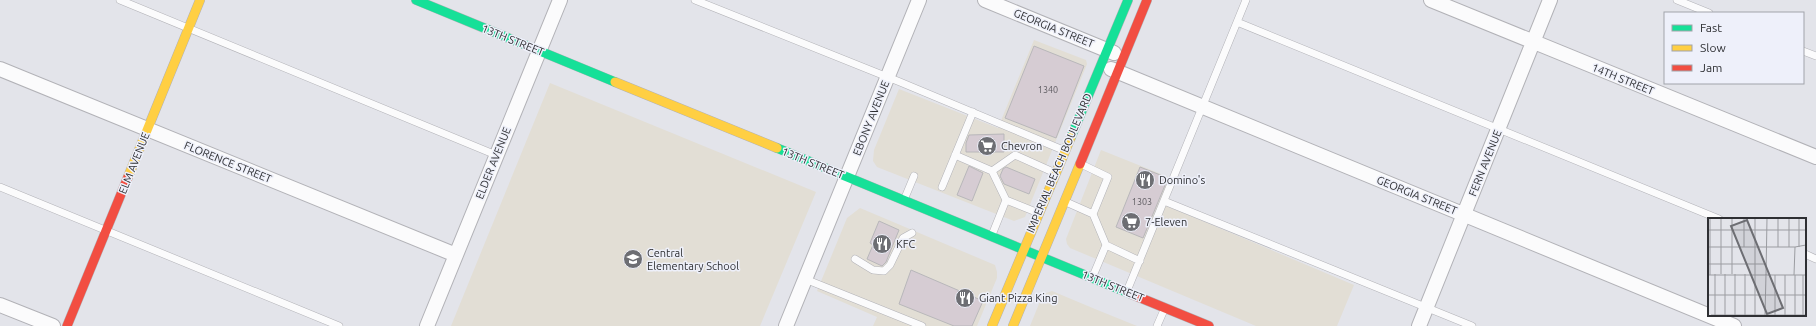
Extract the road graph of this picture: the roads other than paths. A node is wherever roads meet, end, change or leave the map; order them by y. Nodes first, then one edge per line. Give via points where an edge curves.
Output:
1 (120, 0) edge
2 (200, 0) edge
3 (416, 0) edge
4 (560, 0) edge
5 (696, 0) edge
6 (920, 0) edge
7 (984, 0) edge
8 (1128, 0) edge
9 (1147, 0) edge
10 (1246, 0) edge
11 (1431, 0) edge
12 (1550, 0) edge
13 (1677, 0) edge
14 (1707, 12) edge
15 (1237, 22) junction
16 (189, 28) junction
17 (1533, 43) junction
18 (1106, 50) junction
19 (539, 51) junction
20 (1804, 51) edge
21 (1124, 56) junction
22 (1816, 56) edge
23 (1100, 64) junction
24 (0, 69) edge
25 (1118, 72) junction
26 (888, 77) junction
27 (1202, 107) junction
28 (972, 112) junction
29 (148, 129) junction
30 (1498, 129) junction
31 (1064, 151) junction
32 (496, 155) junction
33 (955, 155) junction
34 (1816, 157) edge
35 (1080, 164) junction
36 (992, 171) junction
37 (1055, 172) junction
38 (914, 176) dead end
39 (847, 177) junction
40 (0, 187) edge
41 (942, 187) dead end
42 (904, 200) junction
43 (1006, 200) junction
44 (1064, 201) junction
45 (1164, 201) junction
46 (1038, 213) junction
47 (1093, 214) junction
48 (1463, 214) junction
49 (1717, 218) edge
50 (106, 230) junction
51 (912, 233) dead end
52 (991, 236) junction
53 (1106, 245) junction
54 (1024, 249) junction
55 (1806, 254) edge
56 (456, 255) junction
57 (1042, 256) junction
58 (1816, 258) edge
59 (855, 259) dead end
60 (1140, 261) junction
61 (1092, 277) junction
62 (805, 278) junction
63 (1127, 292) junction
64 (0, 305) edge
65 (1165, 307) junction
66 (1426, 307) junction
67 (1708, 315) edge
68 (1710, 316) edge
69 (53, 326) edge
70 (67, 326) edge
71 (339, 326) edge
72 (427, 326) edge
73 (786, 326) edge
74 (922, 326) edge
75 (992, 326) edge
76 (1013, 326) edge
77 (1157, 326) edge
78 (1209, 326) edge
79 (1419, 326) edge
80 (1472, 326) edge
81 (1734, 326) edge

1 - 16 lane
2 - 16 main road, ELM AVENUE
3 - 19 main road, 13TH STREET
4 - 19 street, ELDER AVENUE
5 - 26 lane
6 - 26 street, EBONY AVENUE
7 - 18 street, GEORGIA STREET
8 - 18 main road, IMPERIAL BEACH BOULEVARD
9 - 21 main road, IMPERIAL BEACH BOULEVARD
10 - 15 lane
11 - 17 street, 14TH STREET
12 - 17 street, FERN AVENUE
13 - 14 lane
15 - 27 lane
15 - 30 lane
16 - 29 main road, ELM AVENUE
16 - 32 lane
17 - 30 street, FERN AVENUE
17 - 34 street, 14TH STREET
18 - 21 street, GEORGIA STREET
18 - 23 main road, IMPERIAL BEACH BOULEVARD
19 - 32 street, ELDER AVENUE
19 - 39 main road, 13TH STREET
20 - 22 lane
21 - 25 main road, IMPERIAL BEACH BOULEVARD
23 - 25 street, GEORGIA STREET
23 - 31 main road, IMPERIAL BEACH BOULEVARD
24 - 29 street, FLORENCE STREET
25 - 27 street, GEORGIA STREET
25 - 35 main road, IMPERIAL BEACH BOULEVARD
26 - 28 lane
26 - 39 street, EBONY AVENUE
27 - 45 lane
27 - 48 street, GEORGIA STREET
28 - 31 lane
28 - 33 lane
29 - 50 main road, ELM AVENUE
29 - 56 street, FLORENCE STREET
30 - 48 street, FERN AVENUE
30 - 49 lane
31 - 37 main road, IMPERIAL BEACH BOULEVARD
32 - 56 street, ELDER AVENUE
33 - 36 lane
33 - 41 lane
35 - 44 main road, IMPERIAL BEACH BOULEVARD
35 - 47 lane via 1108,177
36 - 37 lane via 1015,155
36 - 43 lane
37 - 46 main road, IMPERIAL BEACH BOULEVARD
38 - 42 lane
39 - 42 main road, 13TH STREET
39 - 62 street, EBONY AVENUE
40 - 50 lane
42 - 52 main road, 13TH STREET
43 - 46 lane
43 - 52 lane
44 - 47 lane
44 - 57 main road, IMPERIAL BEACH BOULEVARD
45 - 60 lane
45 - 66 lane
46 - 54 main road, IMPERIAL BEACH BOULEVARD
47 - 53 lane
48 - 66 street, FERN AVENUE
48 - 67 street, GEORGIA STREET
50 - 70 main road, ELM AVENUE
50 - 71 lane
51 - 59 lane via 903,238 890,265 884,271 873,270
52 - 54 main road, 13TH STREET
53 - 60 lane
53 - 61 lane
54 - 57 main road, 13TH STREET
54 - 75 main road, IMPERIAL BEACH BOULEVARD
55 - 58 lane
56 - 72 street, ELDER AVENUE
57 - 61 main road, 13TH STREET
57 - 76 main road, IMPERIAL BEACH BOULEVARD
60 - 63 lane
61 - 63 main road, 13TH STREET
62 - 73 street, EBONY AVENUE
62 - 74 lane
63 - 65 main road, 13TH STREET
64 - 69 street
65 - 77 lane
65 - 78 main road, 13TH STREET
66 - 79 street, FERN AVENUE
66 - 80 lane
68 - 81 street, GEORGIA STREET

